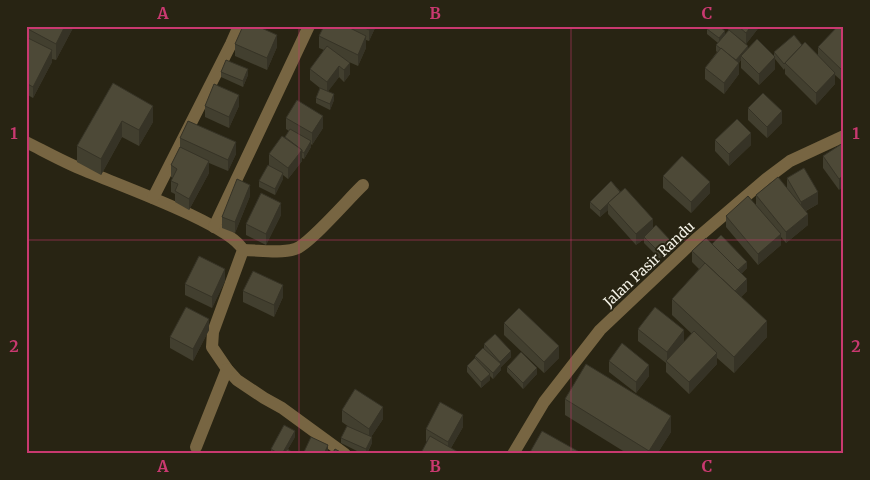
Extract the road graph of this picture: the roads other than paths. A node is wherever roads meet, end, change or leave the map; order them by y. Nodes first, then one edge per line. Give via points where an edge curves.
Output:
1 (239, 26) edge
2 (309, 26) edge
3 (844, 136) edge
4 (26, 142) edge
5 (363, 185) dead end
6 (154, 198) junction
7 (214, 226) junction
8 (243, 250) junction
9 (227, 369) junction
10 (196, 447) dead end
11 (344, 454) edge
12 (513, 454) edge

1 - 6 street
2 - 7 street
3 - 12 street, Jalan Pasir Randu via 790,161 766,179 600,330 544,402
4 - 6 street
5 - 8 street via 295,249
6 - 7 street
7 - 8 street via 240,243
8 - 9 street via 212,339 212,347
9 - 10 street
9 - 11 street via 237,380 282,408

